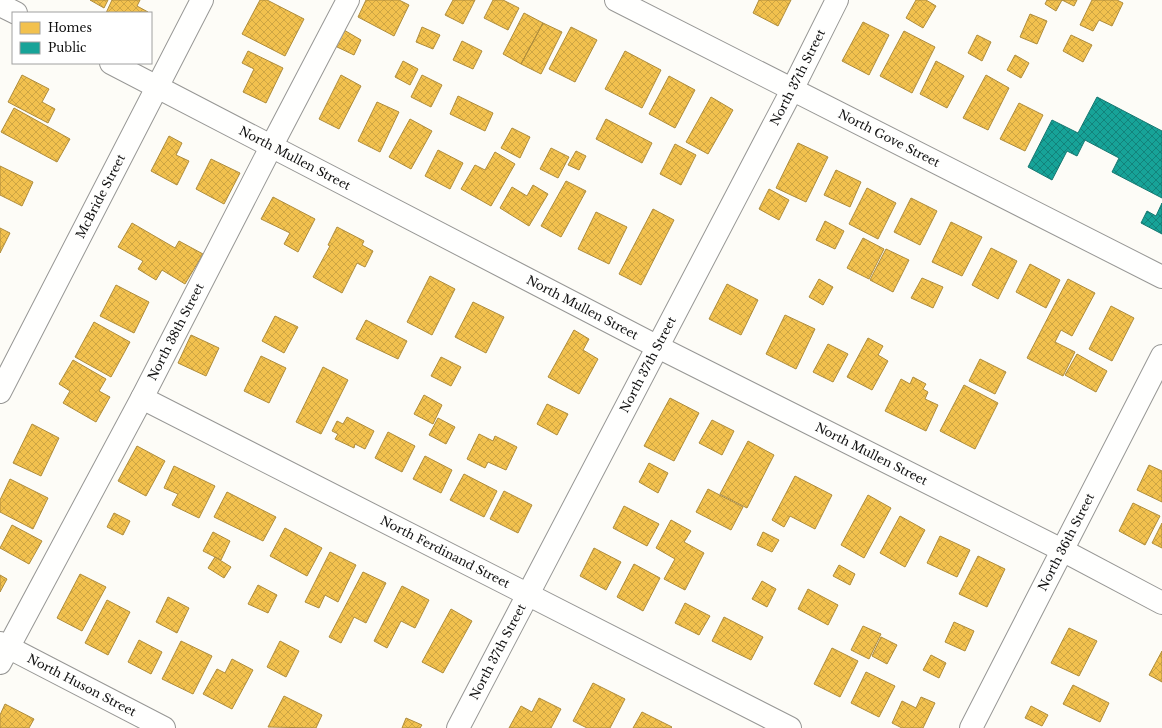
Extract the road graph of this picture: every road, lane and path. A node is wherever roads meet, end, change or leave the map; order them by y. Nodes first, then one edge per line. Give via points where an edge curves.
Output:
1 (202, 0) edge
2 (348, 0) edge
3 (616, 0) edge
4 (837, 0) edge
5 (0, 5) edge
6 (14, 12) edge
7 (113, 64) edge
8 (156, 87) junction
9 (792, 90) junction
10 (271, 147) junction
11 (1162, 277) edge
12 (658, 346) junction
13 (1162, 356) edge
14 (2, 382) edge
15 (142, 398) junction
16 (1062, 550) junction
17 (528, 594) junction
18 (1162, 603) edge
19 (3, 651) edge
20 (164, 728) edge
21 (458, 728) edge
22 (790, 728) edge
23 (971, 728) edge

1 - 8 street, McBride Street
2 - 10 street, North 38th Street
3 - 9 street, North Gove Street
4 - 9 street, North 37th Street
5 - 6 street
7 - 8 street, North Mullen Street
8 - 10 street, North Mullen Street
8 - 14 street, McBride Street
9 - 11 street, North Gove Street
9 - 12 street, North 37th Street
10 - 12 street, North Mullen Street
10 - 15 street, North 38th Street
12 - 16 street, North Mullen Street
12 - 17 street, North 37th Street
13 - 16 street, North 36th Street
15 - 17 street, North Ferdinand Street
15 - 19 street, North 38th Street
16 - 18 street, North Mullen Street
16 - 23 street, North 36th Street
17 - 21 street, North 37th Street
17 - 22 street, North Ferdinand Street
19 - 20 street, North Huson Street

